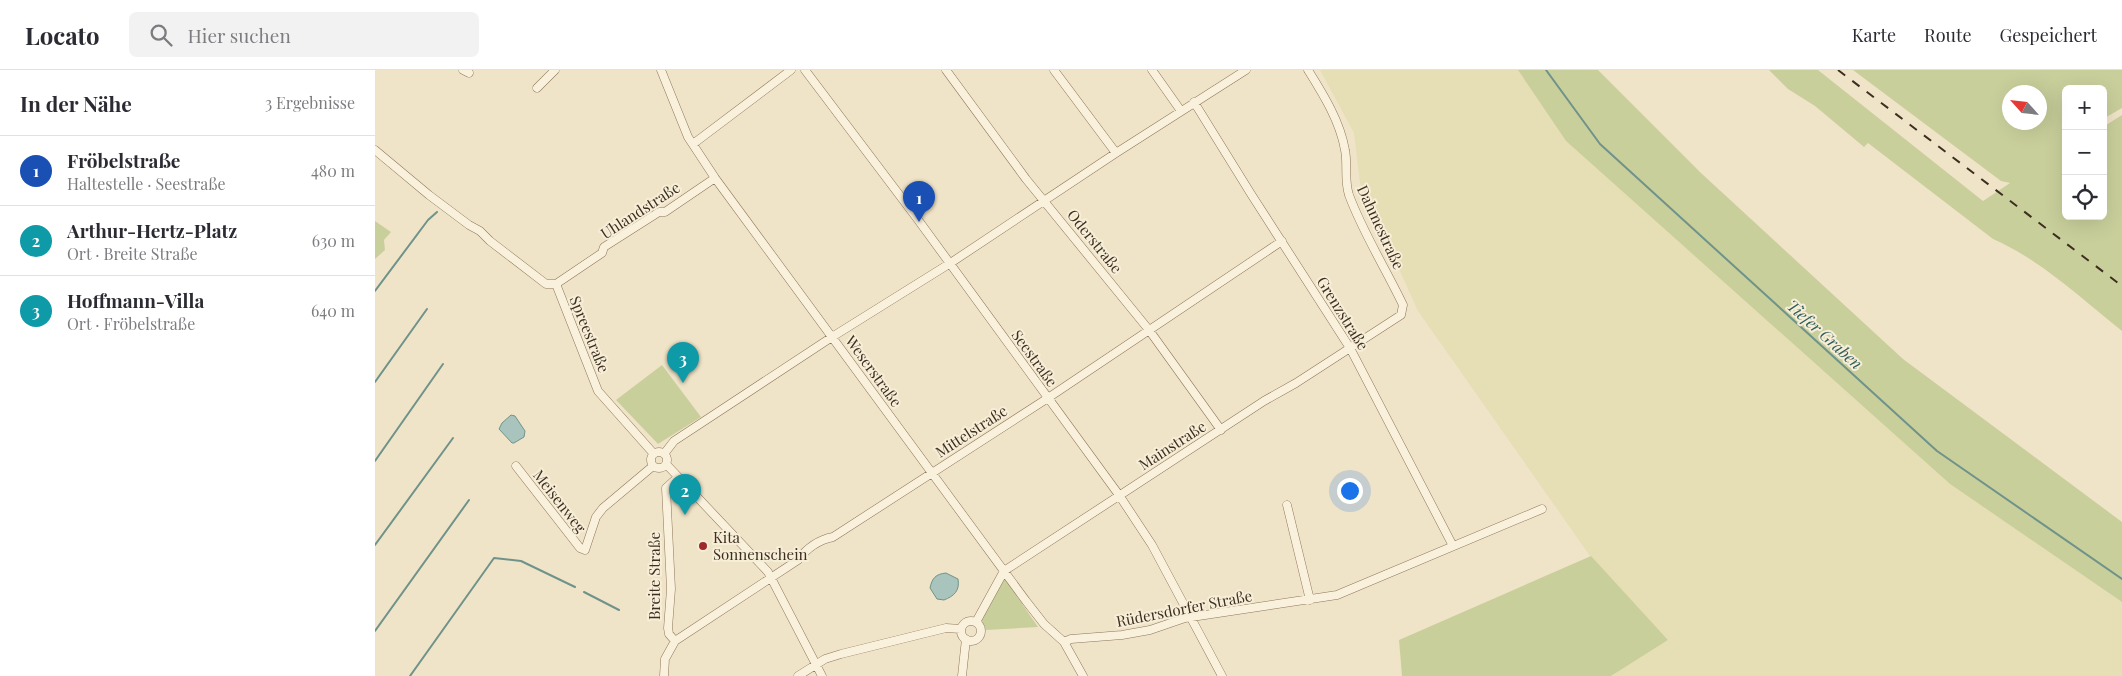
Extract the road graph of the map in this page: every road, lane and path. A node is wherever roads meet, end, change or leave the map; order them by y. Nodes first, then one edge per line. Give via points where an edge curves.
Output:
1 (555, 70) edge
2 (661, 70) edge
3 (791, 70) edge
4 (805, 70) edge
5 (946, 70) edge
6 (1055, 70) edge
7 (1152, 70) edge
8 (1246, 70) edge
9 (1308, 70) edge
10 (537, 88) dead end
11 (1195, 102) junction
12 (1181, 111) junction
13 (693, 144) junction
14 (375, 150) edge
15 (1116, 153) junction
16 (715, 178) junction
17 (1044, 200) junction
18 (1282, 241) junction
19 (949, 264) junction
20 (556, 284) junction
21 (1403, 310) joint
22 (1149, 330) junction
23 (833, 337) junction
24 (1350, 348) junction
25 (1048, 398) junction
26 (1221, 430) junction
27 (654, 454) junction
28 (664, 454) junction
29 (666, 464) junction
30 (516, 466) dead end
31 (653, 466) junction
32 (932, 472) junction
33 (678, 477) junction
34 (1119, 495) junction
35 (1287, 504) dead end
36 (1542, 509) dead end
37 (1453, 546) junction
38 (1004, 571) junction
39 (772, 578) junction
40 (1310, 600) junction
41 (1191, 617) junction
42 (975, 622) junction
43 (961, 629) junction
44 (966, 639) junction
45 (675, 641) junction
46 (1064, 642) junction
47 (816, 664) junction
48 (664, 676) edge
49 (797, 676) edge
50 (822, 676) edge
51 (962, 676) edge
52 (1083, 676) edge
53 (1222, 676) edge

1 - 10 street
2 - 13 street, Weserstraße
3 - 13 street
4 - 19 street, Seestraße
5 - 17 street, Oderstraße
6 - 15 street
7 - 12 street
8 - 11 street
9 - 21 street, Dahmestraße via 1341,134 1346,152 1346,180 1354,208
11 - 12 street
11 - 18 street, Grenzstraße
12 - 15 street
13 - 16 street, Weserstraße
14 - 20 street, Spreestraße via 546,284
15 - 17 street
16 - 20 street, Uhlandstraße via 604,247 602,253
16 - 23 street, Weserstraße
17 - 19 street
17 - 22 street, Oderstraße
18 - 22 street, Mittelstraße
18 - 24 street, Grenzstraße
19 - 23 street
19 - 25 street, Seestraße
20 - 27 street, Spreestraße via 598,391
21 - 24 street, Mainstraße via 1401,315
22 - 25 street, Mittelstraße
22 - 26 street, Oderstraße
23 - 28 street via 674,441
23 - 32 street, Weserstraße
24 - 26 street, Mainstraße
24 - 37 street, Grenzstraße
25 - 32 street, Mittelstraße
25 - 34 street, Seestraße
26 - 34 street, Mainstraße
27 - 28 street
27 - 31 street via 651,458
28 - 29 street
29 - 31 street via 660,468
29 - 33 street
30 - 31 street, Meisenweg via 580,548 585,550 596,517 603,508
32 - 38 street, Weserstraße
32 - 39 street, Mittelstraße via 833,537 805,550 798,560
33 - 39 street
33 - 45 street, Breite Straße via 666,488 671,588 668,628
34 - 38 street, Mainstraße
34 - 41 street, Seestraße via 1152,545
35 - 40 street
36 - 37 street, Rüdersdorfer Straße
37 - 40 street, Rüdersdorfer Straße via 1337,595
38 - 42 street, Mainstraße
38 - 46 street, Weserstraße via 1044,624
39 - 45 street, Mittelstraße
39 - 47 street
40 - 41 street, Rüdersdorfer Straße
41 - 46 street, Rüdersdorfer Straße via 1150,630
41 - 53 street, Seestraße
42 - 43 street via 967,622
42 - 44 street via 980,629 979,635 972,640
43 - 44 street
43 - 47 street via 946,628 841,654
44 - 51 street
45 - 48 street via 665,659
46 - 52 street, Weserstraße
47 - 49 street
47 - 50 street

